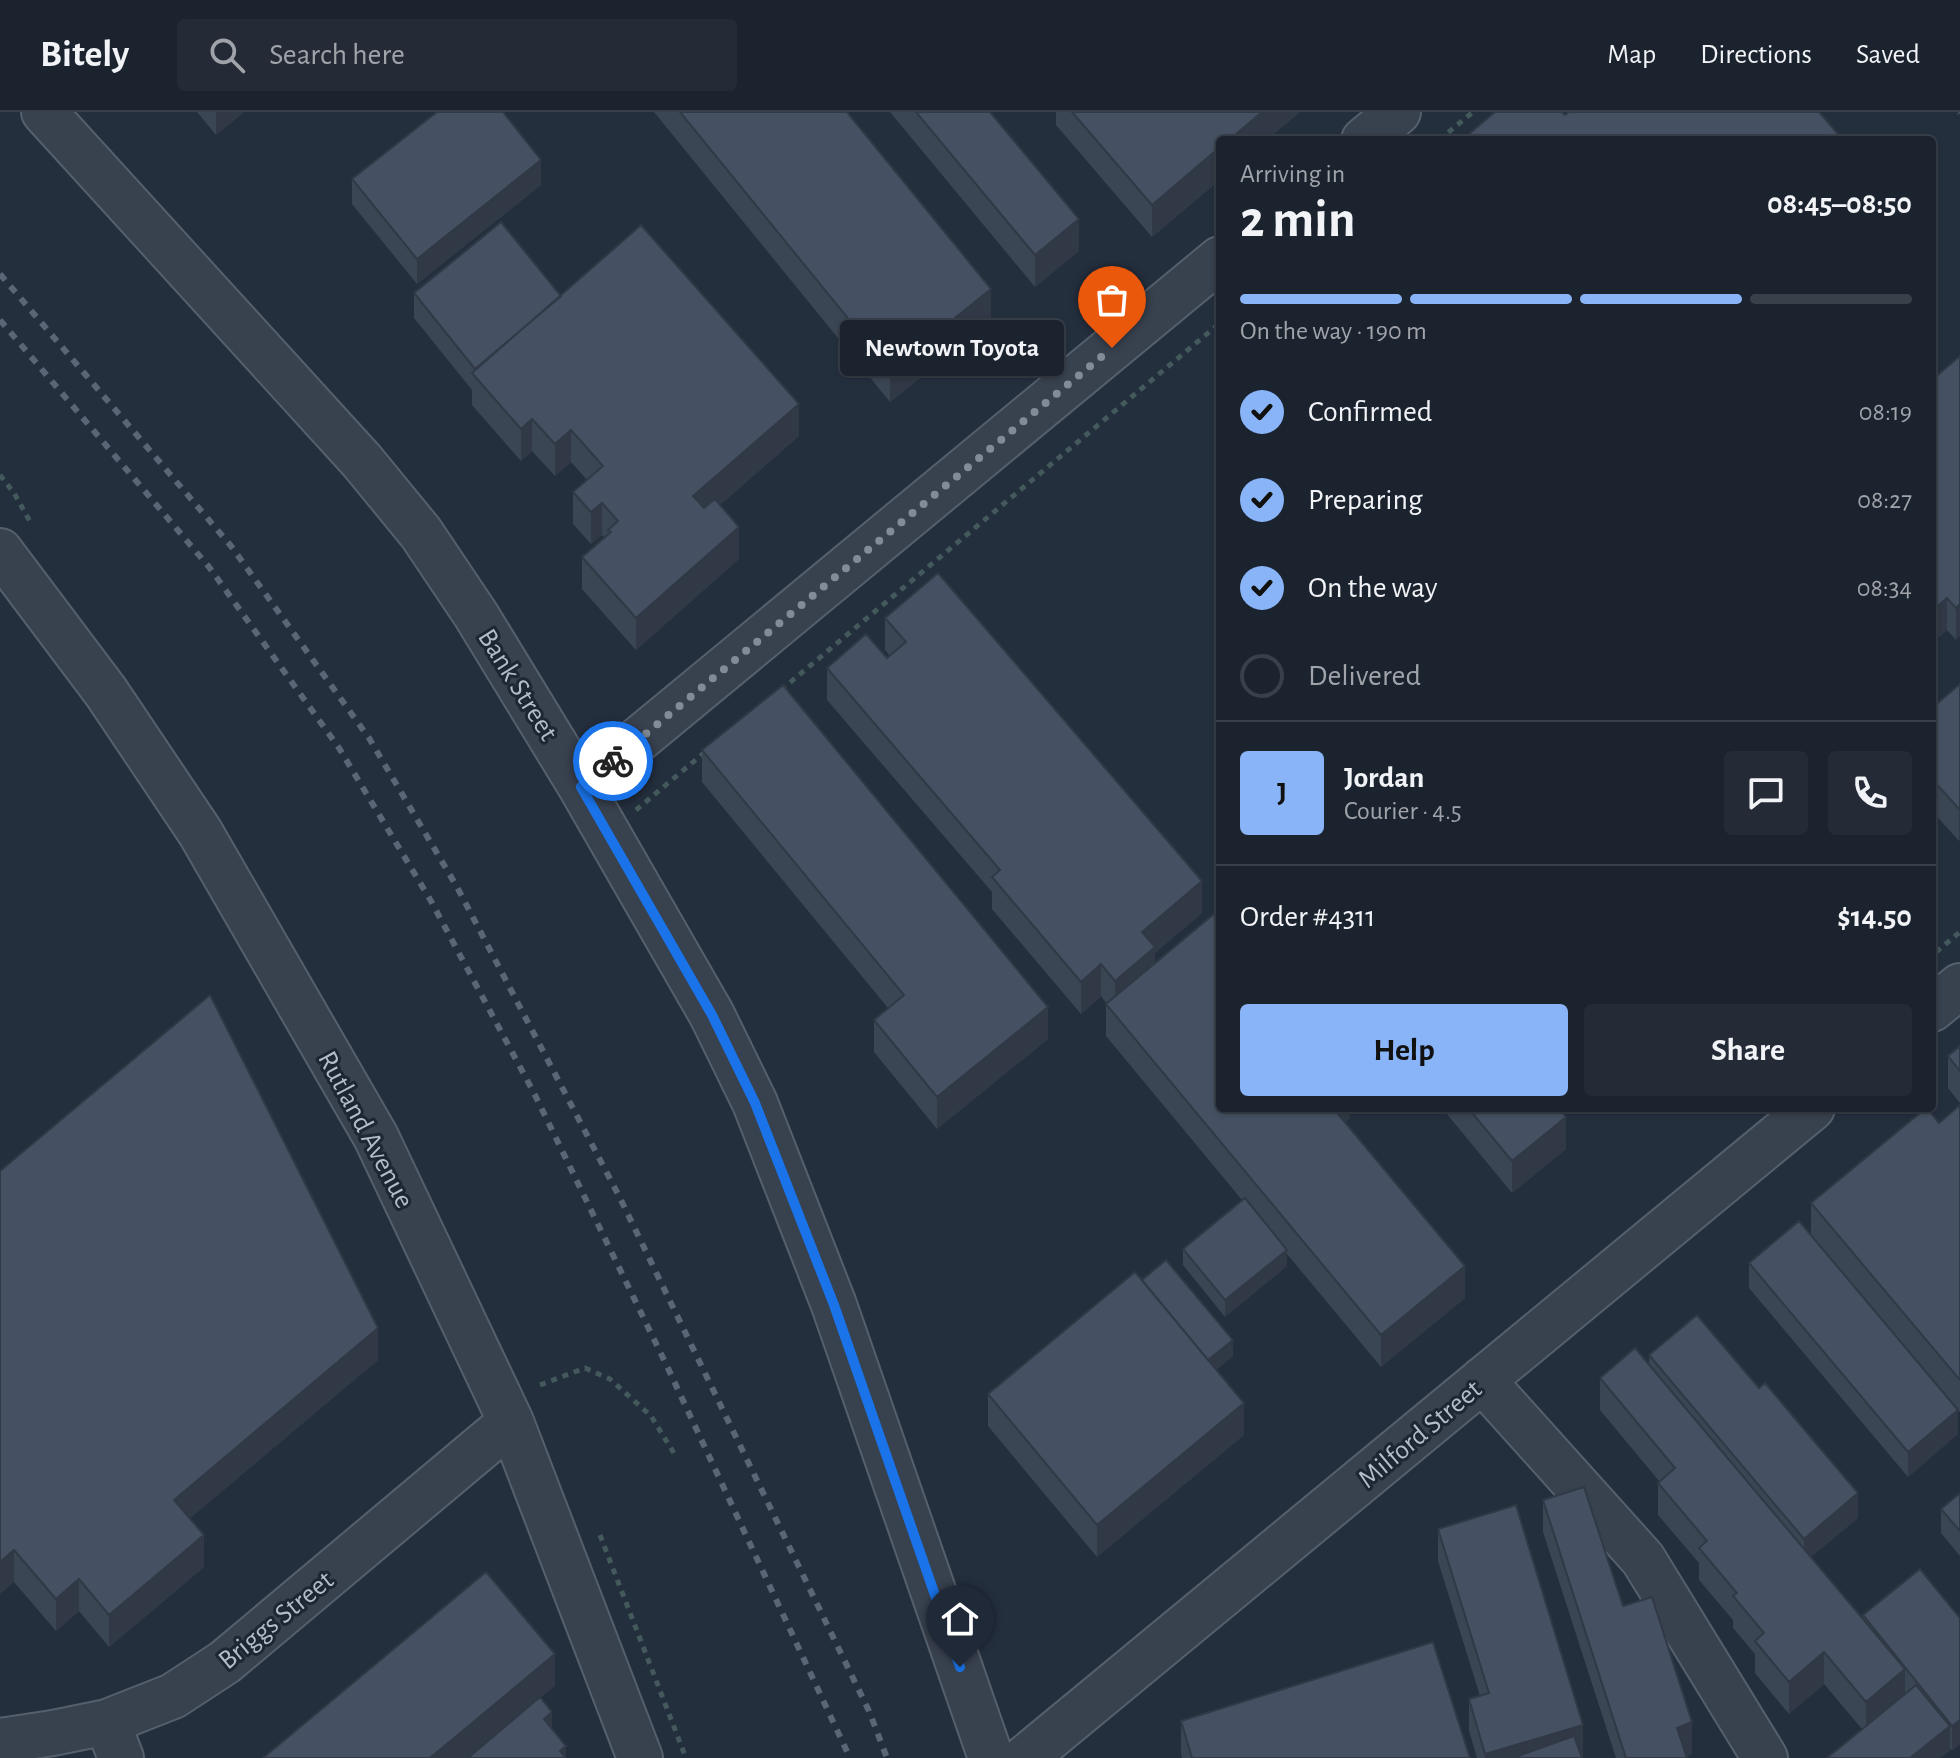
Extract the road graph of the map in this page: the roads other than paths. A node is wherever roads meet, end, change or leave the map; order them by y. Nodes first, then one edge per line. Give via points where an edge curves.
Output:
1 (44, 112) edge
2 (1398, 112) edge
3 (1369, 136) edge
4 (1216, 262) edge
5 (0, 551) edge
6 (581, 787) junction
7 (1960, 986) edge
8 (1936, 1006) edge
9 (1807, 1112) edge
10 (1482, 1380) junction
11 (511, 1422) junction
12 (114, 1740) edge
13 (0, 1741) edge
14 (640, 1758) edge
15 (991, 1758) edge
16 (1025, 1758) edge
17 (1765, 1758) edge

1 - 6 street, Bank Street via 362,461 421,533
2 - 3 street
4 - 6 street
5 - 11 street, Rutland Avenue via 106,692 207,846 376,1137
6 - 15 street, Bank Street via 712,1015 755,1103 834,1305
7 - 8 street
9 - 10 street, Milford Street
10 - 16 street, Milford Street
10 - 17 street via 1643,1559
11 - 12 street, Briggs Street via 225,1662
11 - 14 street, Rutland Avenue
12 - 13 street, Briggs Street

